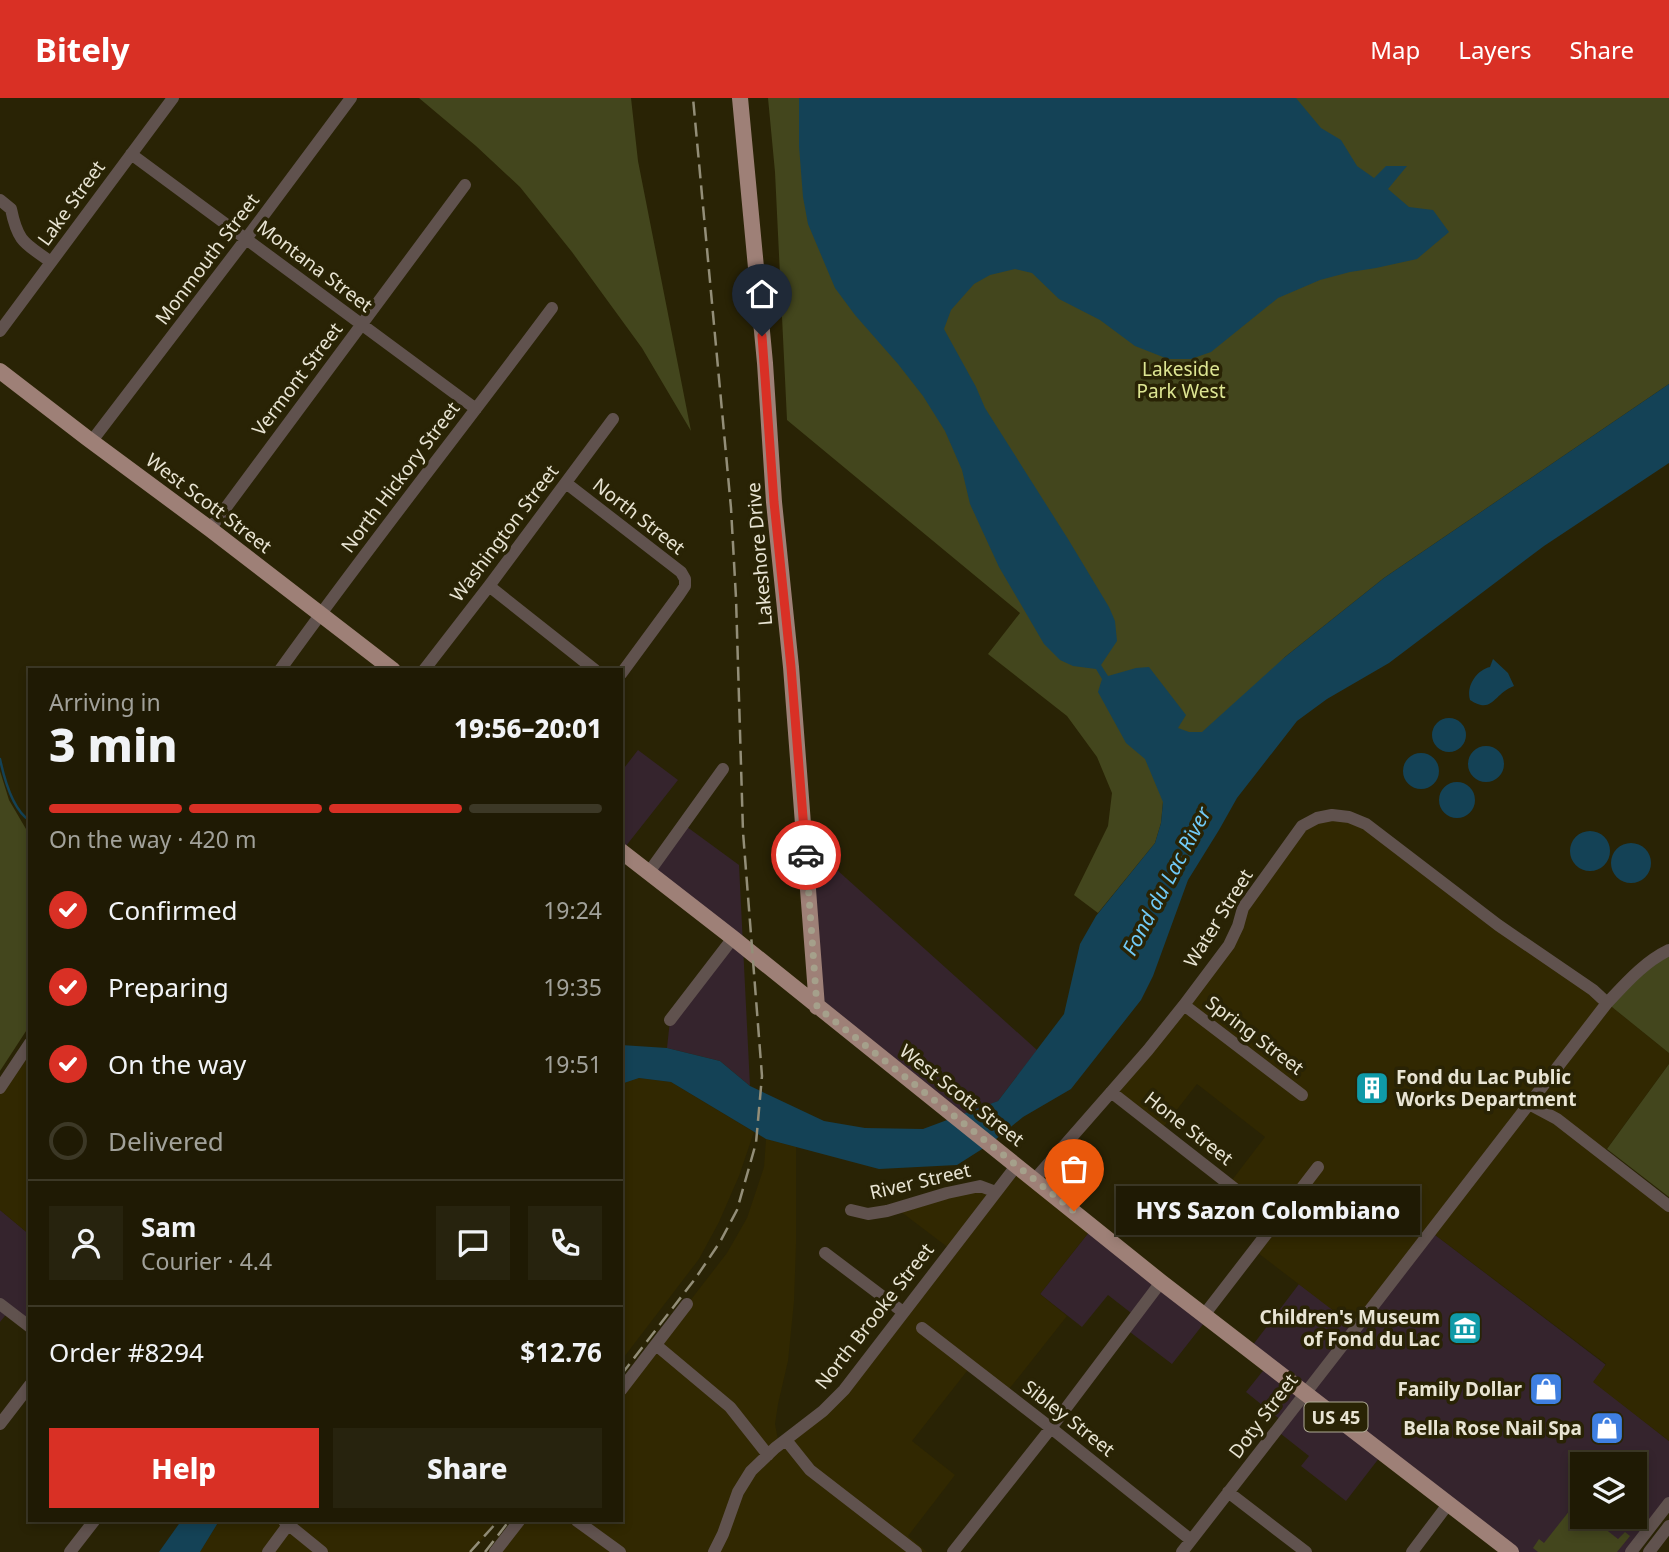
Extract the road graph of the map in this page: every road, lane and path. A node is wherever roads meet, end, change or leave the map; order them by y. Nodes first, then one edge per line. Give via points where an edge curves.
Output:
1 (173, 98) edge
2 (351, 98) edge
3 (740, 98) edge
4 (131, 154) junction
5 (465, 185) dead end
6 (0, 200) edge
7 (246, 239) junction
8 (51, 262) junction
9 (552, 308) dead end
10 (362, 324) junction
11 (0, 331) edge
12 (0, 371) edge
13 (476, 410) junction
14 (613, 419) dead end
15 (91, 442) junction
16 (566, 483) junction
17 (210, 529) junction
18 (489, 586) junction
19 (320, 614) junction
20 (281, 668) edge
21 (390, 668) edge
22 (426, 668) edge
23 (592, 668) edge
24 (623, 671) edge
25 (723, 769) dead end
26 (623, 852) edge
27 (649, 872) junction
28 (733, 938) junction
29 (1669, 950) edge
30 (1607, 1003) junction
31 (1184, 1005) junction
32 (817, 1007) junction
33 (670, 1020) dead end
34 (28, 1046) edge
35 (0, 1088) edge
36 (1111, 1092) junction
37 (1302, 1094) dead end
38 (1529, 1104) junction
39 (1017, 1165) junction
40 (1318, 1167) dead end
41 (1035, 1179) junction
42 (996, 1192) junction
43 (1669, 1206) edge
44 (851, 1210) dead end
45 (1276, 1221) junction
46 (825, 1253) dead end
47 (1161, 1282) junction
48 (0, 1304) edge
49 (688, 1304) dead end
50 (903, 1312) junction
51 (1205, 1315) junction
52 (28, 1325) edge
53 (922, 1328) dead end
54 (656, 1345) junction
55 (623, 1387) edge
56 (28, 1388) edge
57 (1304, 1393) junction
58 (0, 1424) edge
59 (1051, 1428) junction
60 (786, 1440) junction
61 (768, 1455) junction
62 (1228, 1492) junction
63 (1449, 1503) junction
64 (1669, 1503) edge
65 (92, 1522) edge
66 (518, 1522) edge
67 (578, 1522) edge
68 (286, 1523) edge
69 (1669, 1526) edge
70 (1191, 1540) junction
71 (69, 1552) edge
72 (268, 1552) edge
73 (322, 1552) edge
74 (495, 1552) edge
75 (620, 1552) edge
76 (714, 1552) edge
77 (916, 1552) edge
78 (953, 1552) edge
79 (1182, 1552) edge
80 (1306, 1552) edge
81 (1412, 1552) edge
82 (1511, 1552) edge
83 (1631, 1552) edge
84 (1649, 1552) edge

1 - 4 street, Lake Street
2 - 7 street, Monmouth Street
3 - 32 main road, Lakeshore Drive
4 - 7 street, Montana Street
4 - 8 street, Lake Street
5 - 10 street, Vermont Street
6 - 8 street via 12,209 21,239
7 - 10 street, Montana Street
7 - 15 street, Monmouth Street
8 - 11 street, Lake Street
9 - 13 street, North Hickory Street
10 - 13 street, Montana Street
10 - 17 street, Vermont Street
12 - 15 main road, West Scott Street
13 - 19 street, North Hickory Street
14 - 16 street, Washington Street
15 - 17 main road, West Scott Street
16 - 18 street, Washington Street
16 - 24 street, North Street via 681,572 686,581
17 - 19 main road, West Scott Street
18 - 22 street, Washington Street
18 - 23 street
19 - 20 street, North Hickory Street
19 - 21 main road, West Scott Street
25 - 27 street
26 - 27 main road, West Scott Street
27 - 28 main road, West Scott Street
28 - 32 main road, West Scott Street
28 - 33 street
29 - 30 street, Doty Street via 1653,958
30 - 31 street, Water Street via 1366,824 1332,815 1302,826 1243,908 1229,945
30 - 38 street, Doty Street
31 - 36 street, Water Street
31 - 37 street, Spring Street
32 - 39 main road, West Scott Street / US 45
34 - 35 street
36 - 41 street, Water Street
36 - 45 street, Hone Street
38 - 43 street via 1557,1119
38 - 57 street, Doty Street
39 - 41 main road, West Scott Street / US 45
39 - 42 street, North Brooke Street
40 - 45 street
41 - 47 main road, West Scott Street / US 45
42 - 44 street, River Street via 980,1186 887,1211 868,1214
42 - 50 street, North Brooke Street
45 - 51 street
46 - 50 street
47 - 51 main road, West Scott Street / US 45
47 - 59 street
48 - 52 street
49 - 54 street
50 - 60 street, North Brooke Street via 833,1402
51 - 57 main road, West Scott Street / US 45
53 - 59 street, Sibley Street
54 - 55 street
54 - 61 street via 727,1405
56 - 58 street
57 - 62 street, Doty Street
57 - 63 main road, West Scott Street / US 45
59 - 70 street, Sibley Street
59 - 78 street
60 - 61 street, North Brooke Street
60 - 77 street via 810,1470
61 - 76 street, North Brooke Street via 740,1488
62 - 70 street, Doty Street
62 - 80 street
63 - 81 street
63 - 82 main road, West Scott Street / US 45
64 - 83 street
65 - 71 street
66 - 74 street
67 - 75 street
68 - 72 street
68 - 73 street
69 - 84 street
70 - 79 street, Doty Street

